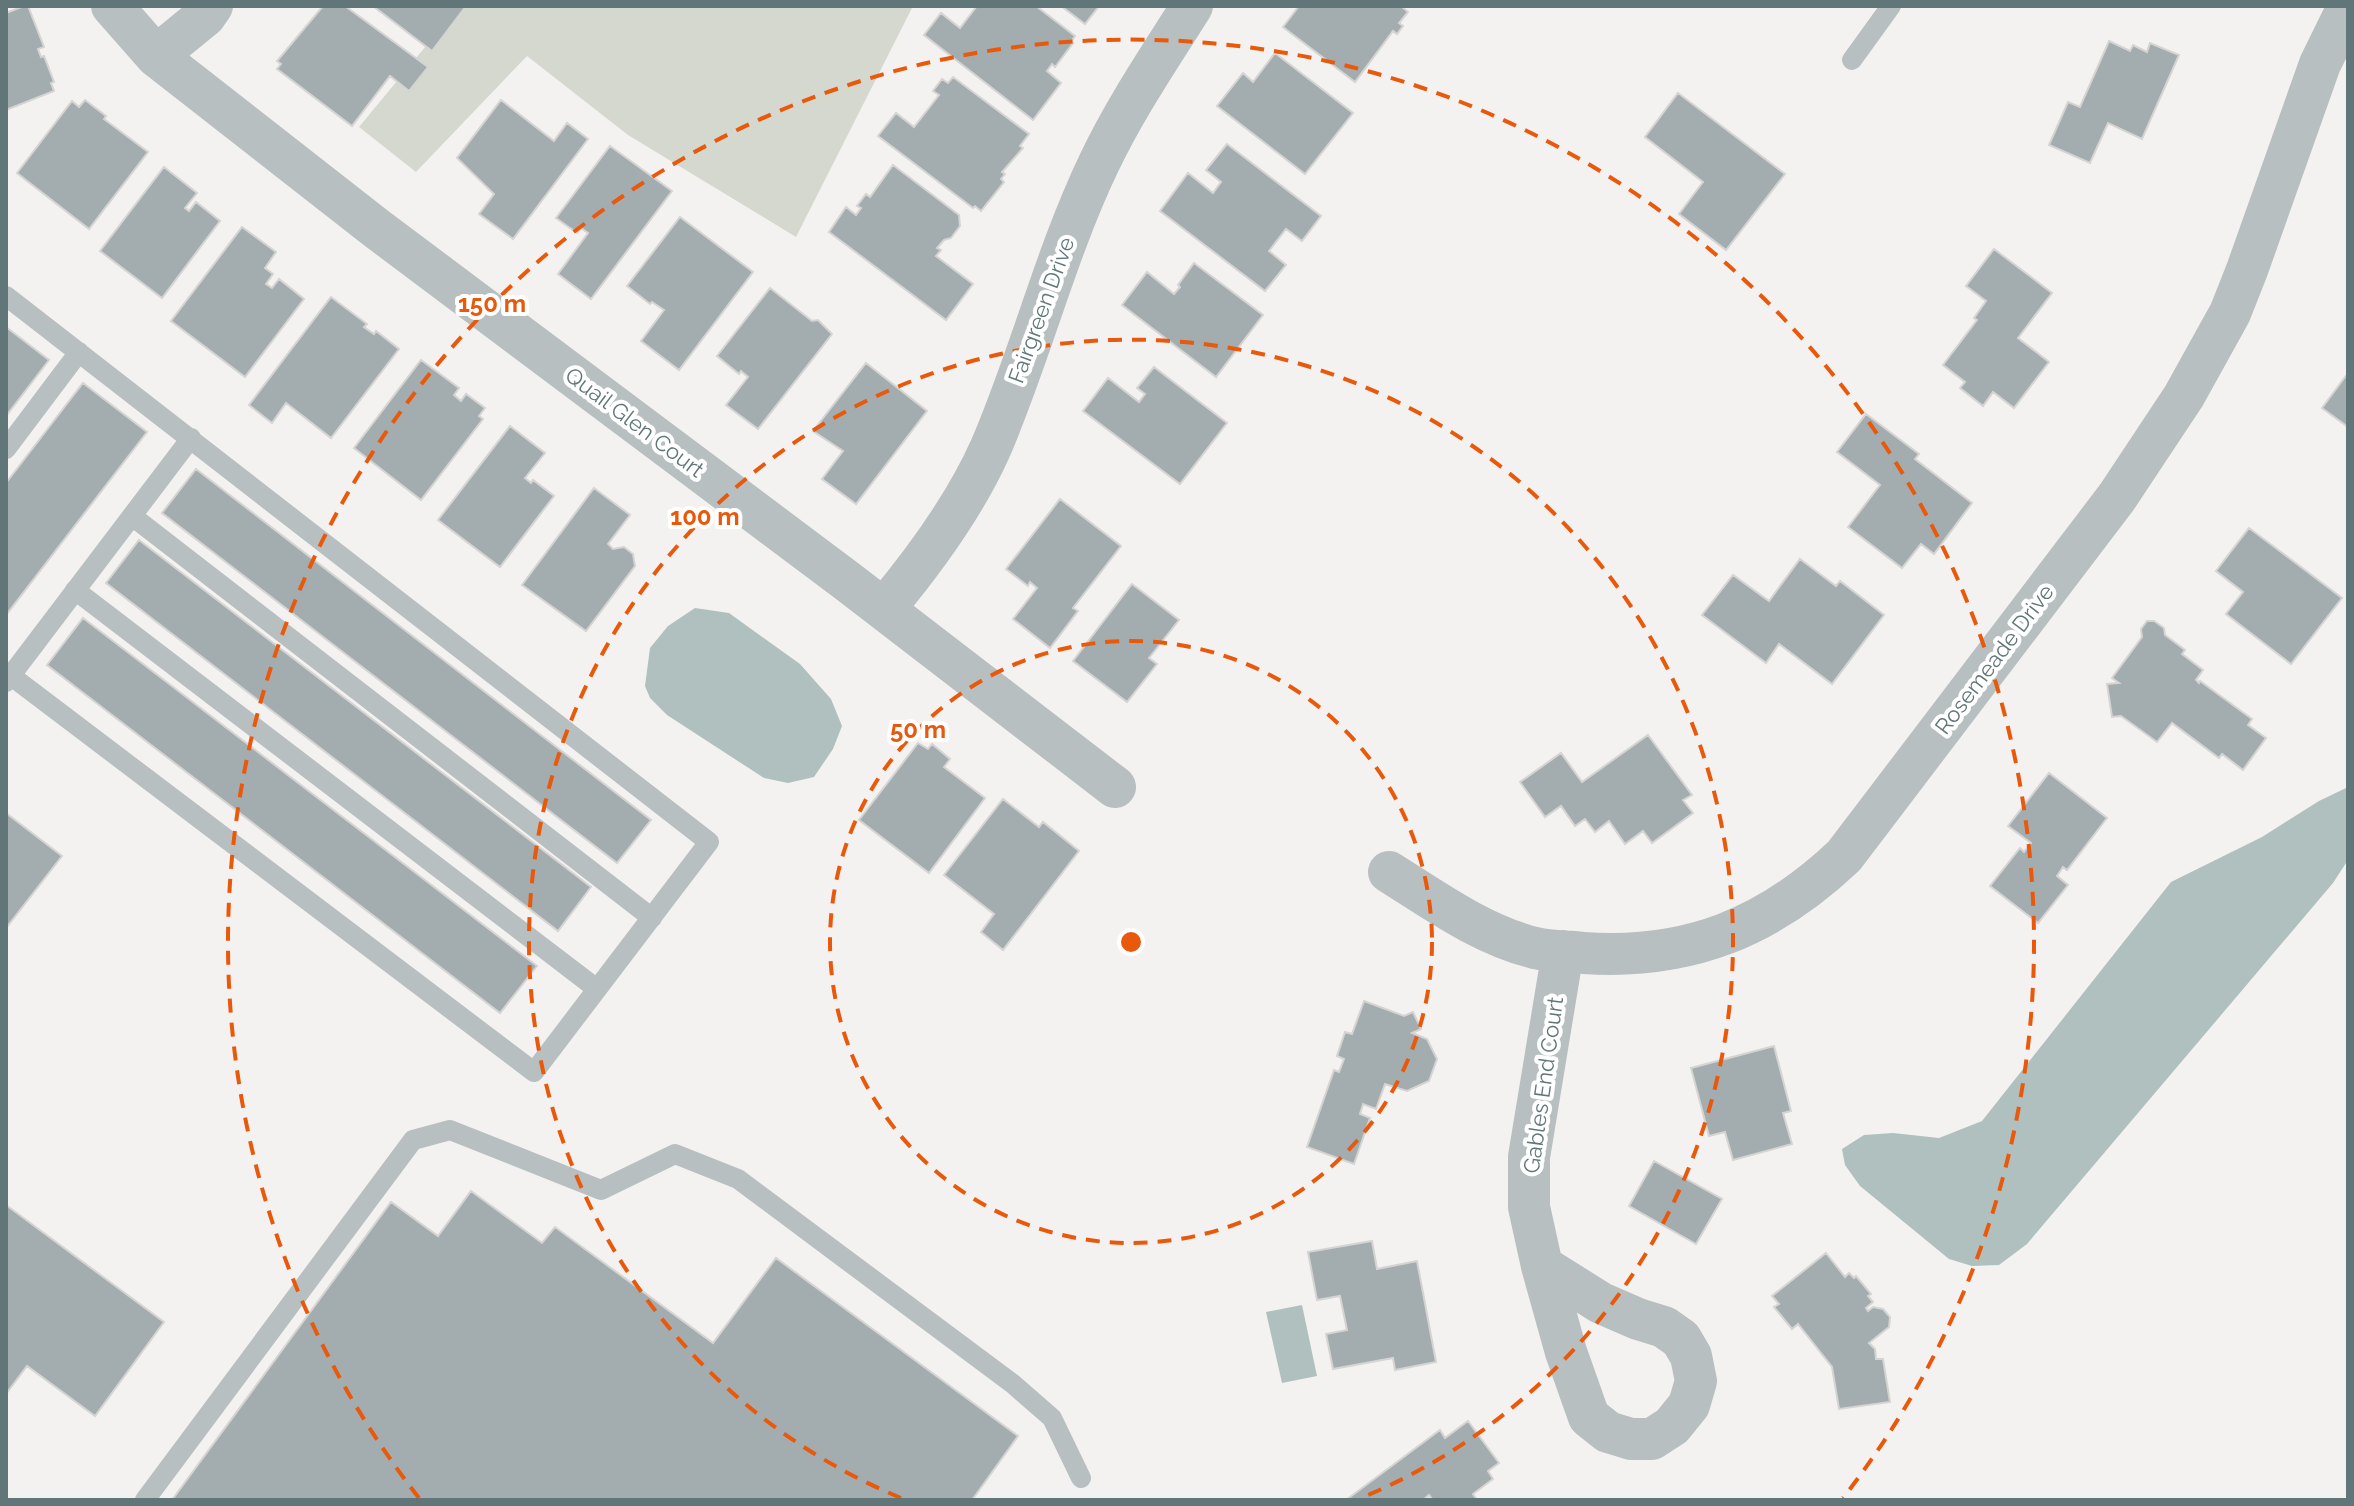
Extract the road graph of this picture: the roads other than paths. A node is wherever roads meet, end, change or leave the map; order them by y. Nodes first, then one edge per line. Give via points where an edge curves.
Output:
1 (112, 6) edge
2 (212, 6) edge
3 (1192, 6) edge
4 (1891, 6) edge
5 (2348, 7) edge
6 (156, 56) junction
7 (1852, 60) dead end
8 (6, 296) edge
9 (79, 352) junction
10 (191, 438) junction
11 (6, 449) edge
12 (132, 516) junction
13 (75, 590) junction
14 (884, 609) junction
15 (7, 677) edge
16 (1115, 787) dead end
17 (1389, 872) dead end
18 (652, 918) junction
19 (1563, 951) junction
20 (597, 989) junction
21 (1542, 1266) dead end
22 (1081, 1478) dead end
23 (145, 1500) edge

1 - 6 street, Quail Glen Court
2 - 6 street
3 - 14 street, Fairgreen Drive via 1099,162 974,481 920,566
4 - 7 lane
5 - 19 street, Rosemeade Drive via 2320,64 2230,313 2184,396 2117,497 1844,856 1789,903 1704,941 1623,955
6 - 14 street, Quail Glen Court via 388,238
8 - 9 lane
9 - 10 lane
9 - 11 lane
10 - 12 lane
10 - 18 lane via 709,842
12 - 13 lane
12 - 18 lane
13 - 15 lane
13 - 20 lane
14 - 16 street, Quail Glen Court
15 - 20 lane via 534,1072
17 - 19 street, Rosemeade Drive via 1504,938
18 - 20 lane
19 - 21 street, Gables End Court via 1529,1157 1529,1207
22 - 23 lane via 1052,1418 1033,1401 738,1179 675,1154 601,1190 450,1130 413,1140

